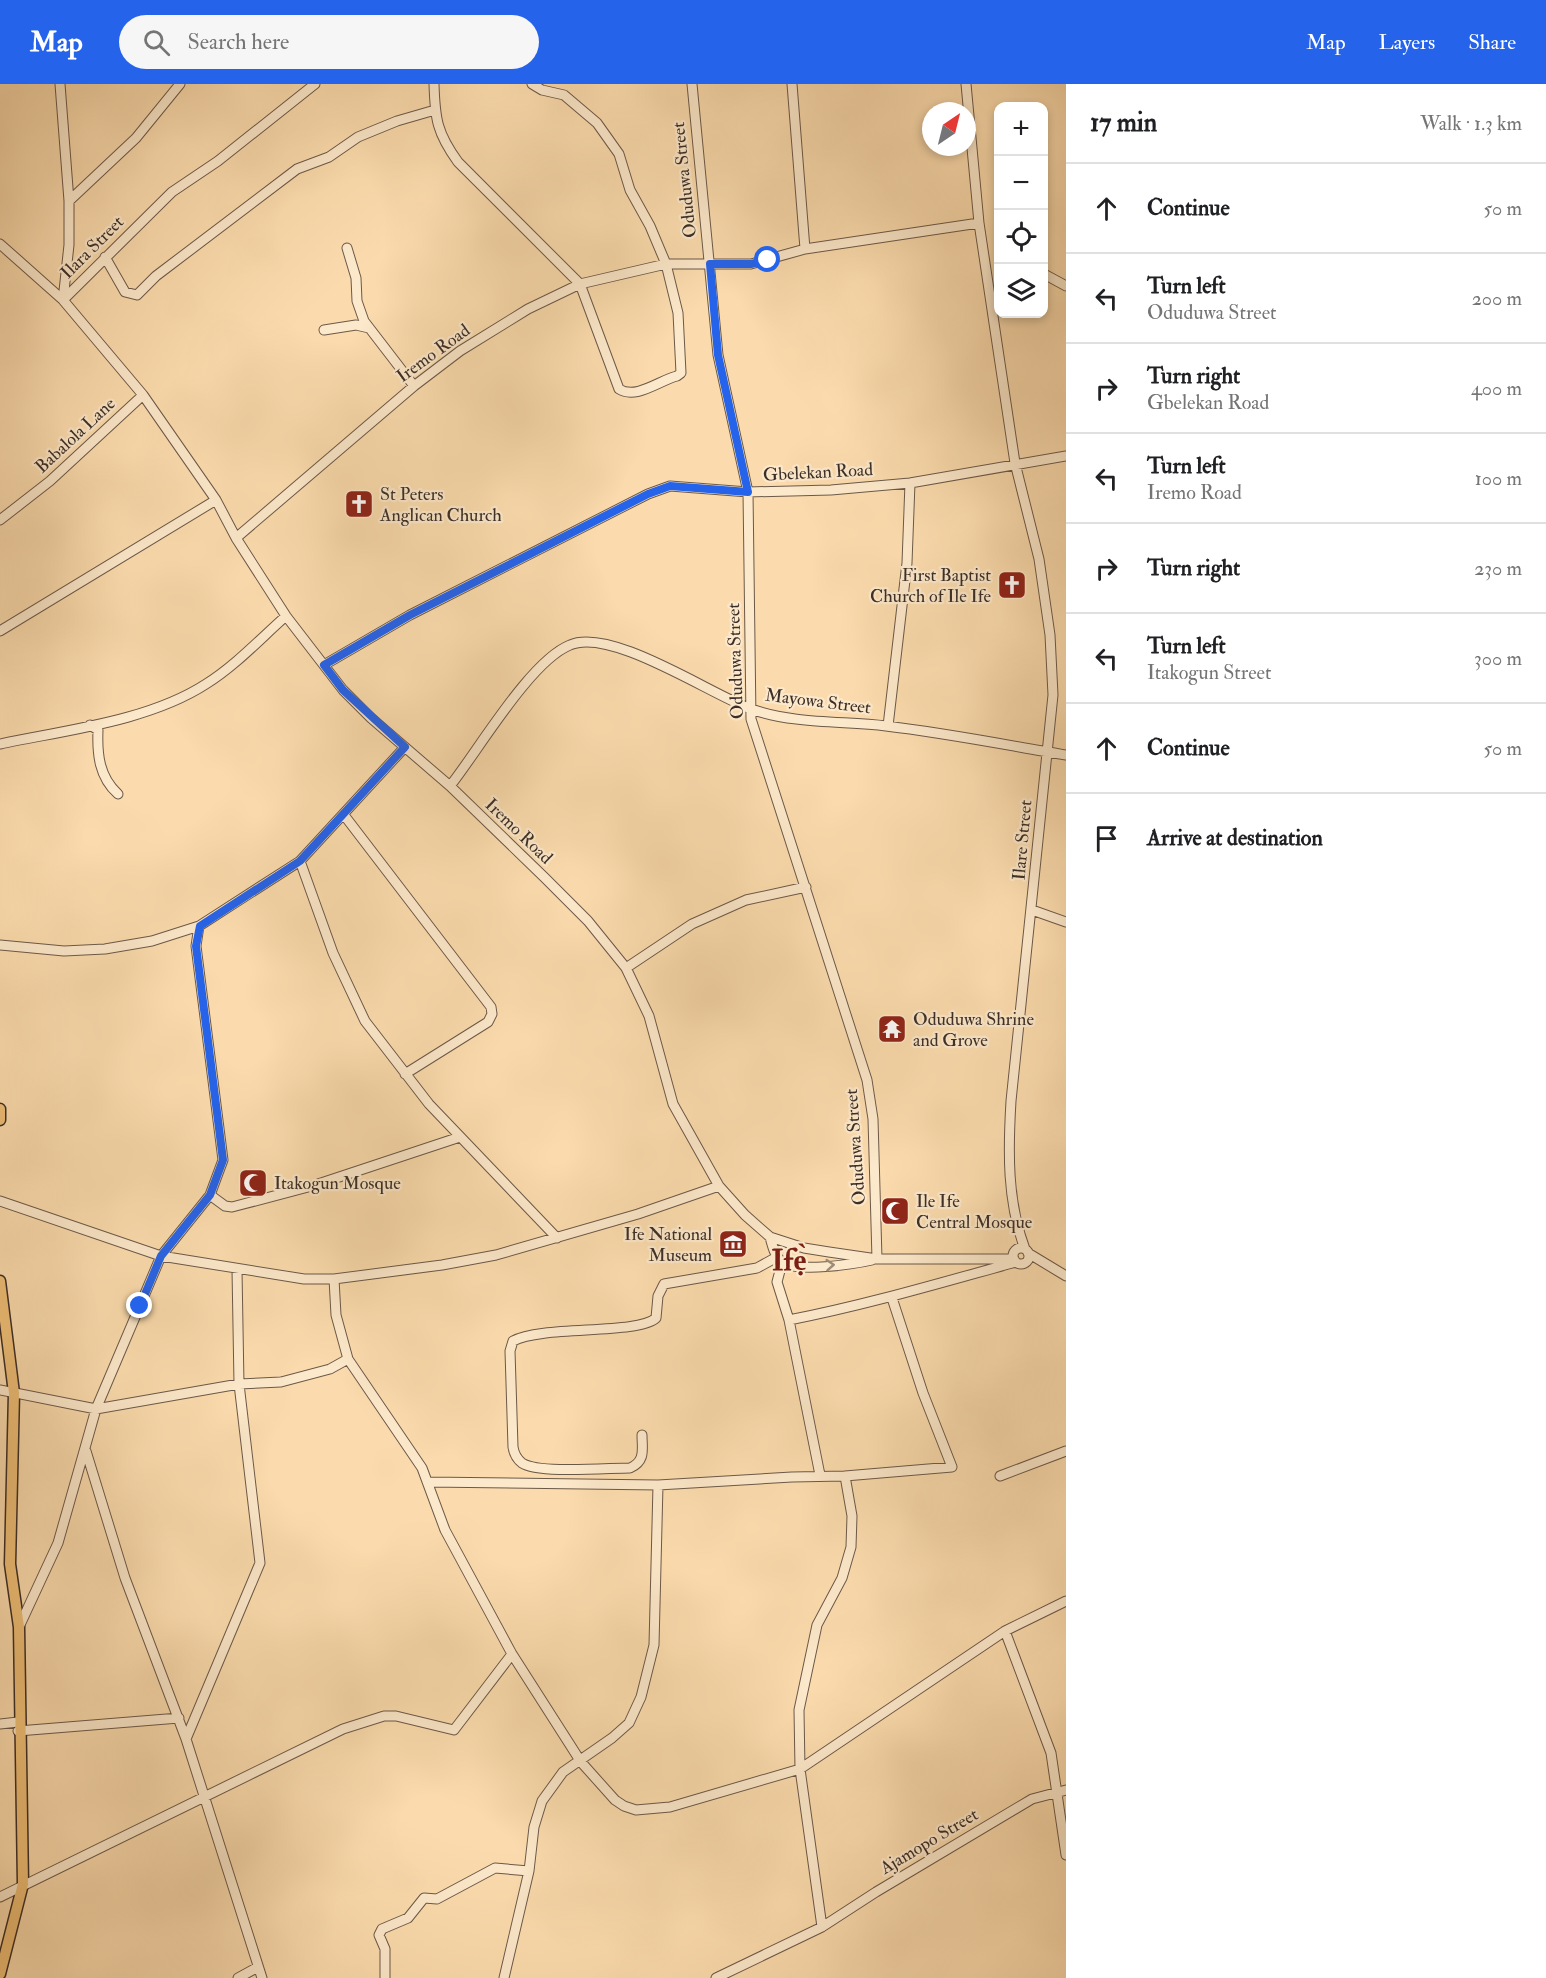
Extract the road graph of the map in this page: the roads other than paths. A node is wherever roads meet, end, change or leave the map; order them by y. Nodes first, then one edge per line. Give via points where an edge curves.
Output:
1 (60, 84) edge
2 (180, 84) edge
3 (315, 84) edge
4 (434, 84) edge
5 (532, 84) edge
6 (692, 84) edge
7 (792, 84) edge
8 (966, 84) edge
9 (435, 110) junction
10 (69, 201) junction
11 (979, 223) junction
12 (0, 243) edge
13 (346, 248) dead end
14 (805, 249) junction
15 (105, 257) junction
16 (666, 264) junction
17 (710, 264) junction
18 (987, 275) junction
19 (994, 275) edge
20 (1048, 276) edge
21 (580, 284) junction
22 (1066, 286) edge
23 (63, 300) junction
24 (369, 328) junction
25 (324, 330) dead end
26 (414, 386) junction
27 (143, 395) junction
28 (1066, 456) edge
29 (1014, 463) junction
30 (910, 483) junction
31 (748, 492) junction
32 (216, 500) junction
33 (0, 520) edge
34 (237, 538) junction
35 (286, 616) junction
36 (0, 631) edge
37 (324, 665) junction
38 (751, 709) junction
39 (90, 725) junction
40 (888, 726) junction
41 (0, 744) edge
42 (405, 747) junction
43 (1046, 752) junction
44 (1066, 755) edge
45 (450, 786) junction
46 (118, 794) dead end
47 (344, 815) junction
48 (300, 861) junction
49 (806, 887) junction
50 (1032, 910) junction
51 (1066, 922) edge
52 (200, 926) junction
53 (0, 945) edge
54 (626, 968) junction
55 (405, 1074) junction
56 (0, 1109) edge
57 (0, 1120) edge
58 (460, 1137) junction
59 (719, 1186) junction
60 (210, 1195) junction
61 (0, 1201) edge
62 (770, 1237) junction
63 (557, 1238) junction
64 (804, 1248) junction
65 (1020, 1255) junction
66 (161, 1256) junction
67 (877, 1259) junction
68 (780, 1260) junction
69 (804, 1267) junction
70 (237, 1270) junction
71 (1066, 1276) edge
72 (334, 1279) junction
73 (0, 1281) edge
74 (892, 1298) junction
75 (789, 1320) junction
76 (348, 1359) junction
77 (239, 1384) junction
78 (0, 1390) edge
79 (15, 1393) junction
80 (96, 1409) junction
81 (642, 1435) dead end
82 (86, 1451) junction
83 (1066, 1451) edge
84 (820, 1475) junction
85 (845, 1476) junction
86 (1000, 1476) dead end
87 (428, 1482) junction
88 (658, 1485) junction
89 (5, 1565) edge
90 (1066, 1601) edge
91 (19, 1627) junction
92 (1005, 1631) junction
93 (512, 1654) junction
94 (178, 1718) junction
95 (0, 1724) edge
96 (18, 1727) junction
97 (186, 1739) junction
98 (581, 1762) junction
99 (800, 1769) junction
100 (1062, 1791) edge
101 (206, 1799) junction
102 (1066, 1855) edge
103 (529, 1871) junction
104 (23, 1884) junction
105 (0, 1897) edge
106 (822, 1928) junction
107 (258, 1967) junction
108 (0, 1974) edge
109 (238, 1978) edge
110 (262, 1978) edge
111 (385, 1978) edge
112 (504, 1978) edge
113 (716, 1978) edge

1 - 10 street, Ilara Street
2 - 10 street via 136,138
3 - 15 street, Ilara Street via 172,192
4 - 9 street
5 - 16 street via 564,95 597,123 619,154 630,190 651,226
6 - 17 street, Oduduwa Street
7 - 14 street
8 - 11 street, Ilare Street
9 - 15 street via 358,136 329,157 297,169 156,276 137,295 125,292
9 - 21 street via 441,139 458,162
10 - 23 street, Ilara Street
11 - 14 street, Iremo Road
11 - 18 street, Ilare Street
12 - 23 street, Iremo Road
13 - 24 street via 358,285 357,301
14 - 17 street, Iremo Road via 751,264
15 - 23 street, Ilara Street
16 - 17 street, Iremo Road
16 - 21 street, Iremo Road
16 - 21 street via 678,313 681,373 640,391 624,392 616,385
17 - 31 street, Oduduwa Street via 718,355
18 - 19 street
18 - 29 street, Ilare Street
20 - 22 street
21 - 26 street, Iremo Road via 528,309 460,351
23 - 27 street, Iremo Road
24 - 25 street via 356,325
24 - 26 street
26 - 34 street, Iremo Road
27 - 32 street, Iremo Road
27 - 33 street, Babalola Lane via 50,482
28 - 29 street, Gbelekan Road
29 - 30 street, Gbelekan Road
29 - 43 street, Ilare Street via 1038,559 1050,635 1053,695
30 - 31 street, Gbelekan Road
30 - 40 street via 907,563
31 - 37 street, Gbelekan Road via 670,486 648,494 410,615
31 - 38 street, Oduduwa Street
32 - 34 street, Iremo Road
32 - 36 street
34 - 35 street, Iremo Road
35 - 37 street, Iremo Road
35 - 39 street via 224,672 188,695
37 - 42 street, Iremo Road via 350,697
38 - 40 street, Mayowa Street via 786,717
38 - 45 street, Mayowa Street via 632,653 589,642 570,644 549,659 522,688
38 - 49 street, Oduduwa Street
39 - 41 street
39 - 46 street via 98,730 104,777
40 - 43 street, Mayowa Street
42 - 45 street, Iremo Road
42 - 47 street
43 - 44 street, Mayowa Street
43 - 50 street, Ilare Street
45 - 54 street, Iremo Road via 588,921
47 - 48 street
47 - 55 street via 491,1007 488,1022
48 - 52 street
48 - 55 street via 347,986 365,1021
49 - 54 street via 746,900 692,924
49 - 67 street, Oduduwa Street via 867,1080 873,1119
50 - 51 street
50 - 65 street, Ilare Street via 1008,1147
52 - 53 street via 152,941 105,949 64,951
52 - 60 street via 196,946 223,1160
54 - 59 street, Iremo Road via 649,1016 673,1104
55 - 58 street
56 - 57 main road
58 - 60 street via 312,1186 232,1207
58 - 63 street
59 - 62 street, Iremo Road
59 - 63 street
60 - 66 street
61 - 66 street
62 - 64 street
62 - 68 street
63 - 72 street via 442,1265
64 - 67 street
64 - 69 street
65 - 67 street
65 - 71 street via 1055,1267
65 - 74 street
66 - 70 street
66 - 80 street
69 -> 67 street
68 - 69 street
68 - 75 street via 777,1282
68 - 81 street via 757,1268 664,1284 658,1296 656,1318 646,1324 575,1330 513,1341 513,1447 523,1464 630,1468 642,1457
70 - 72 street
70 - 77 street
72 - 76 street via 336,1315
73 - 79 main road
74 - 75 street
74 - 85 street via 951,1467
75 - 84 street
76 - 77 street via 330,1369 281,1382
76 - 87 street via 405,1441
77 - 80 street
77 - 97 street via 260,1563
78 - 79 street
79 - 80 street
79 - 89 main road
80 - 82 street
82 - 91 street via 58,1543
82 - 94 street via 125,1578
83 - 86 street
84 - 85 street
84 - 88 street
85 - 99 street via 852,1516 851,1547 842,1578 817,1625 799,1710
87 - 88 street
87 - 93 street via 445,1530
88 - 98 street via 654,1645 641,1697 629,1723
89 - 91 main road
90 - 92 street
91 - 96 main road
92 - 99 street
92 - 100 street
93 - 98 street
93 - 101 street via 454,1730 423,1720 384,1716 343,1730
94 - 96 street
94 - 97 street
95 - 96 street
96 - 104 main road
97 - 101 street
98 - 99 street via 615,1800 636,1810 670,1807
98 - 103 street via 563,1772 542,1801 534,1827
99 - 106 street
100 - 102 street
100 - 106 street, Ajamopo Street via 1032,1799
101 - 104 street
101 - 107 street
103 - 111 street via 495,1868 437,1899 424,1898 408,1918 382,1929 379,1935 385,1949
103 - 112 street
104 - 105 street
104 - 108 main road
106 - 113 street, Ajamopo Street
107 - 109 street
107 - 110 street

